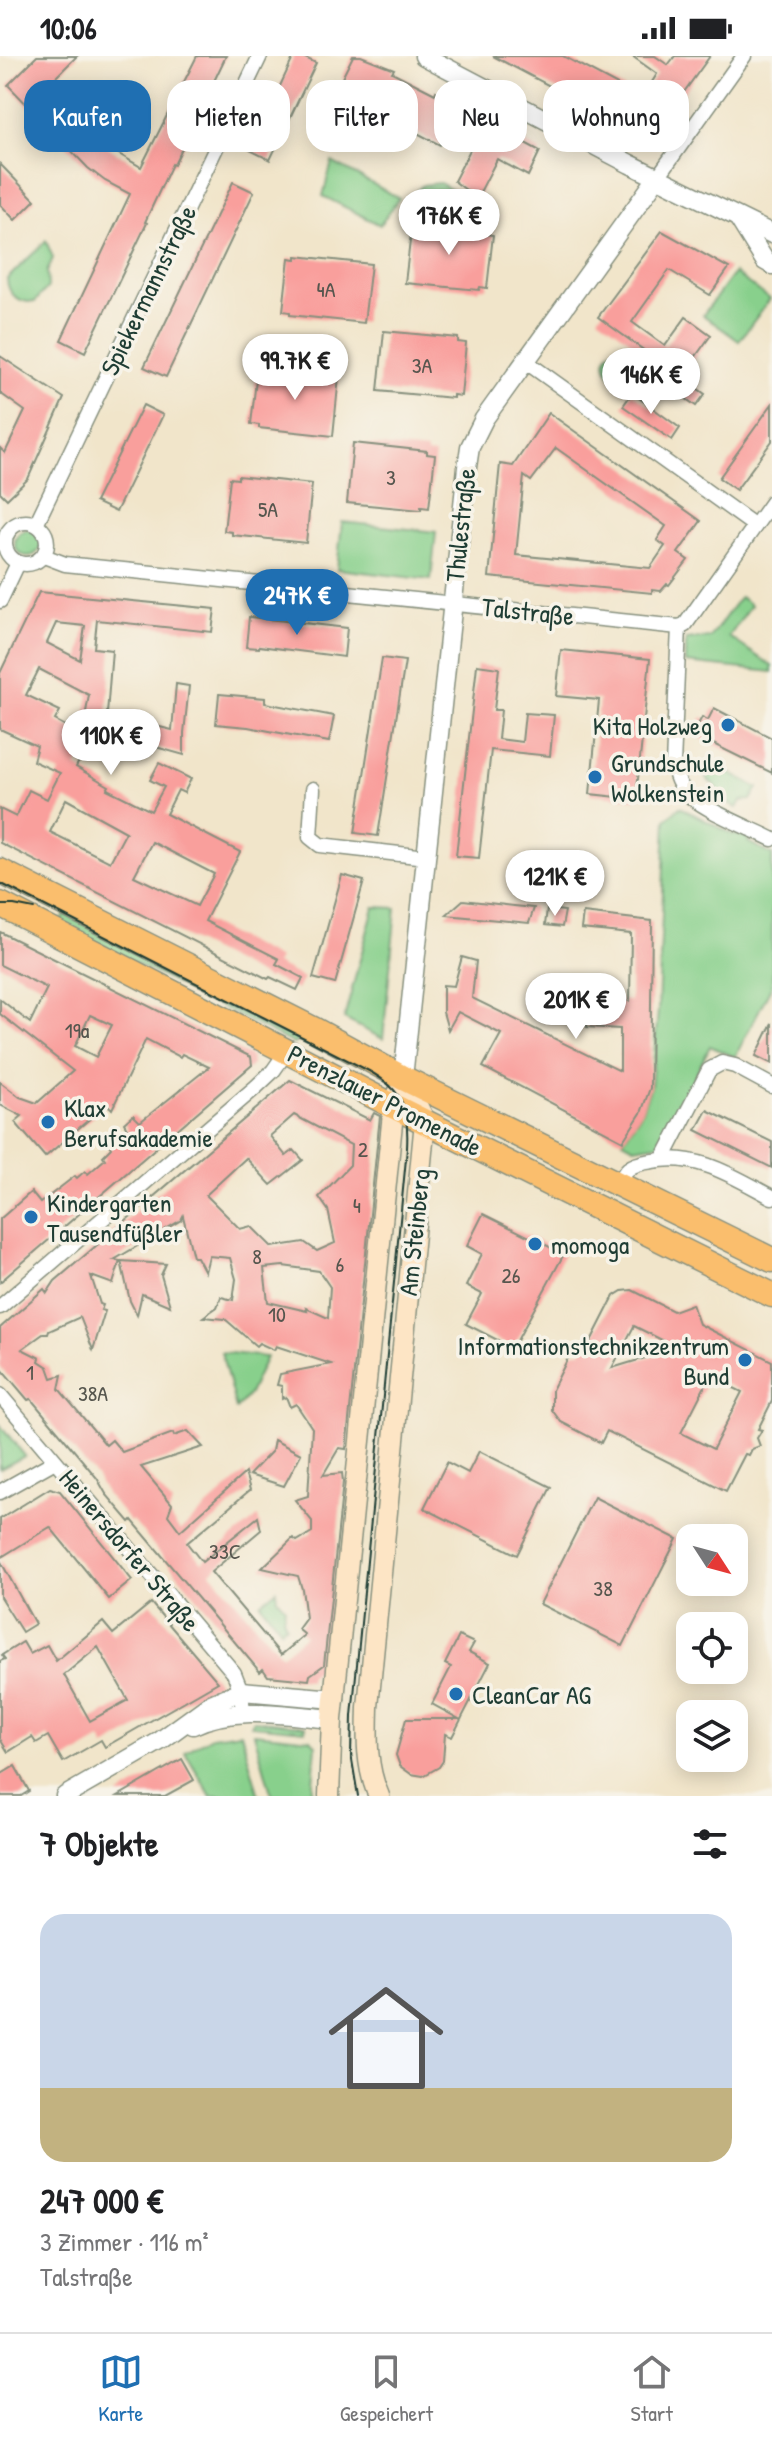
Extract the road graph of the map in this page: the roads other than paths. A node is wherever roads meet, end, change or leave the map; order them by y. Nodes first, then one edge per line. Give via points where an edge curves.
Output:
1 (260, 56) edge
2 (424, 56) edge
3 (744, 56) edge
4 (657, 178) junction
5 (739, 219) junction
6 (772, 234) edge
7 (772, 265) edge
8 (525, 361) junction
9 (772, 502) edge
10 (36, 524) junction
11 (755, 526) junction
12 (3, 536) edge
13 (44, 556) junction
14 (18, 563) junction
15 (0, 601) edge
16 (452, 603) junction
17 (679, 627) junction
18 (313, 789) dead end
19 (772, 839) edge
20 (426, 857) junction
21 (0, 871) edge
22 (0, 904) edge
23 (287, 1051) junction
24 (403, 1078) junction
25 (772, 1086) edge
26 (393, 1106) junction
27 (425, 1121) junction
28 (663, 1159) junction
29 (618, 1185) junction
30 (772, 1197) edge
31 (763, 1256) edge
32 (740, 1279) junction
33 (772, 1295) edge
34 (0, 1307) edge
35 (0, 1395) edge
36 (55, 1461) junction
37 (0, 1492) edge
38 (241, 1691) junction
39 (346, 1708) junction
40 (243, 1712) junction
41 (160, 1741) junction
42 (65, 1796) edge
43 (329, 1796) edge
44 (379, 1796) edge

1 - 10 street, Spiekermannstraße
2 - 4 street
3 - 4 street, Thulestraße
4 - 5 street
4 - 8 street, Thulestraße
5 - 6 street
5 - 7 street
8 - 11 street
8 - 16 street, Thulestraße via 470,447
9 - 11 street
10 - 12 street via 15,525
10 - 13 street via 48,542
11 - 17 street
12 - 14 street via 6,552
13 - 14 street via 32,564
13 - 16 street, Talstraße via 65,564
14 - 15 street
16 - 17 street, Talstraße
16 - 20 street, Thulestraße
17 - 19 street via 673,765 677,778 696,801
18 - 20 street via 310,837 320,845
20 - 24 street, Thulestraße
21 - 24 main road, Prenzlauer Promenade
22 - 23 main road, Prenzlauer Promenade
23 - 26 main road, Prenzlauer Promenade
23 - 34 street via 256,1087
24 - 26 main road, Am Steinberg
24 - 27 main road
24 - 29 main road, Prenzlauer Promenade
25 - 28 street via 735,1066 722,1063 709,1070
26 - 27 main road, Prenzlauer Promenade
26 - 39 main road, Am Steinberg
27 - 32 main road, Prenzlauer Promenade
27 - 39 main road, Am Steinberg
28 - 29 street via 629,1169
28 - 30 street via 713,1167
29 - 31 main road, Prenzlauer Promenade
31 - 32 main road
32 - 33 main road, Prenzlauer Promenade
35 - 36 street, Heinersdorfer Straße
36 - 37 street
36 - 38 street, Heinersdorfer Straße via 234,1673
38 - 39 street
38 - 40 street, Heinersdorfer Straße
38 - 41 street via 211,1704
39 - 40 street
39 - 43 main road, Am Steinberg
39 - 44 main road via 367,1744
40 - 41 street via 210,1718
41 - 42 street

